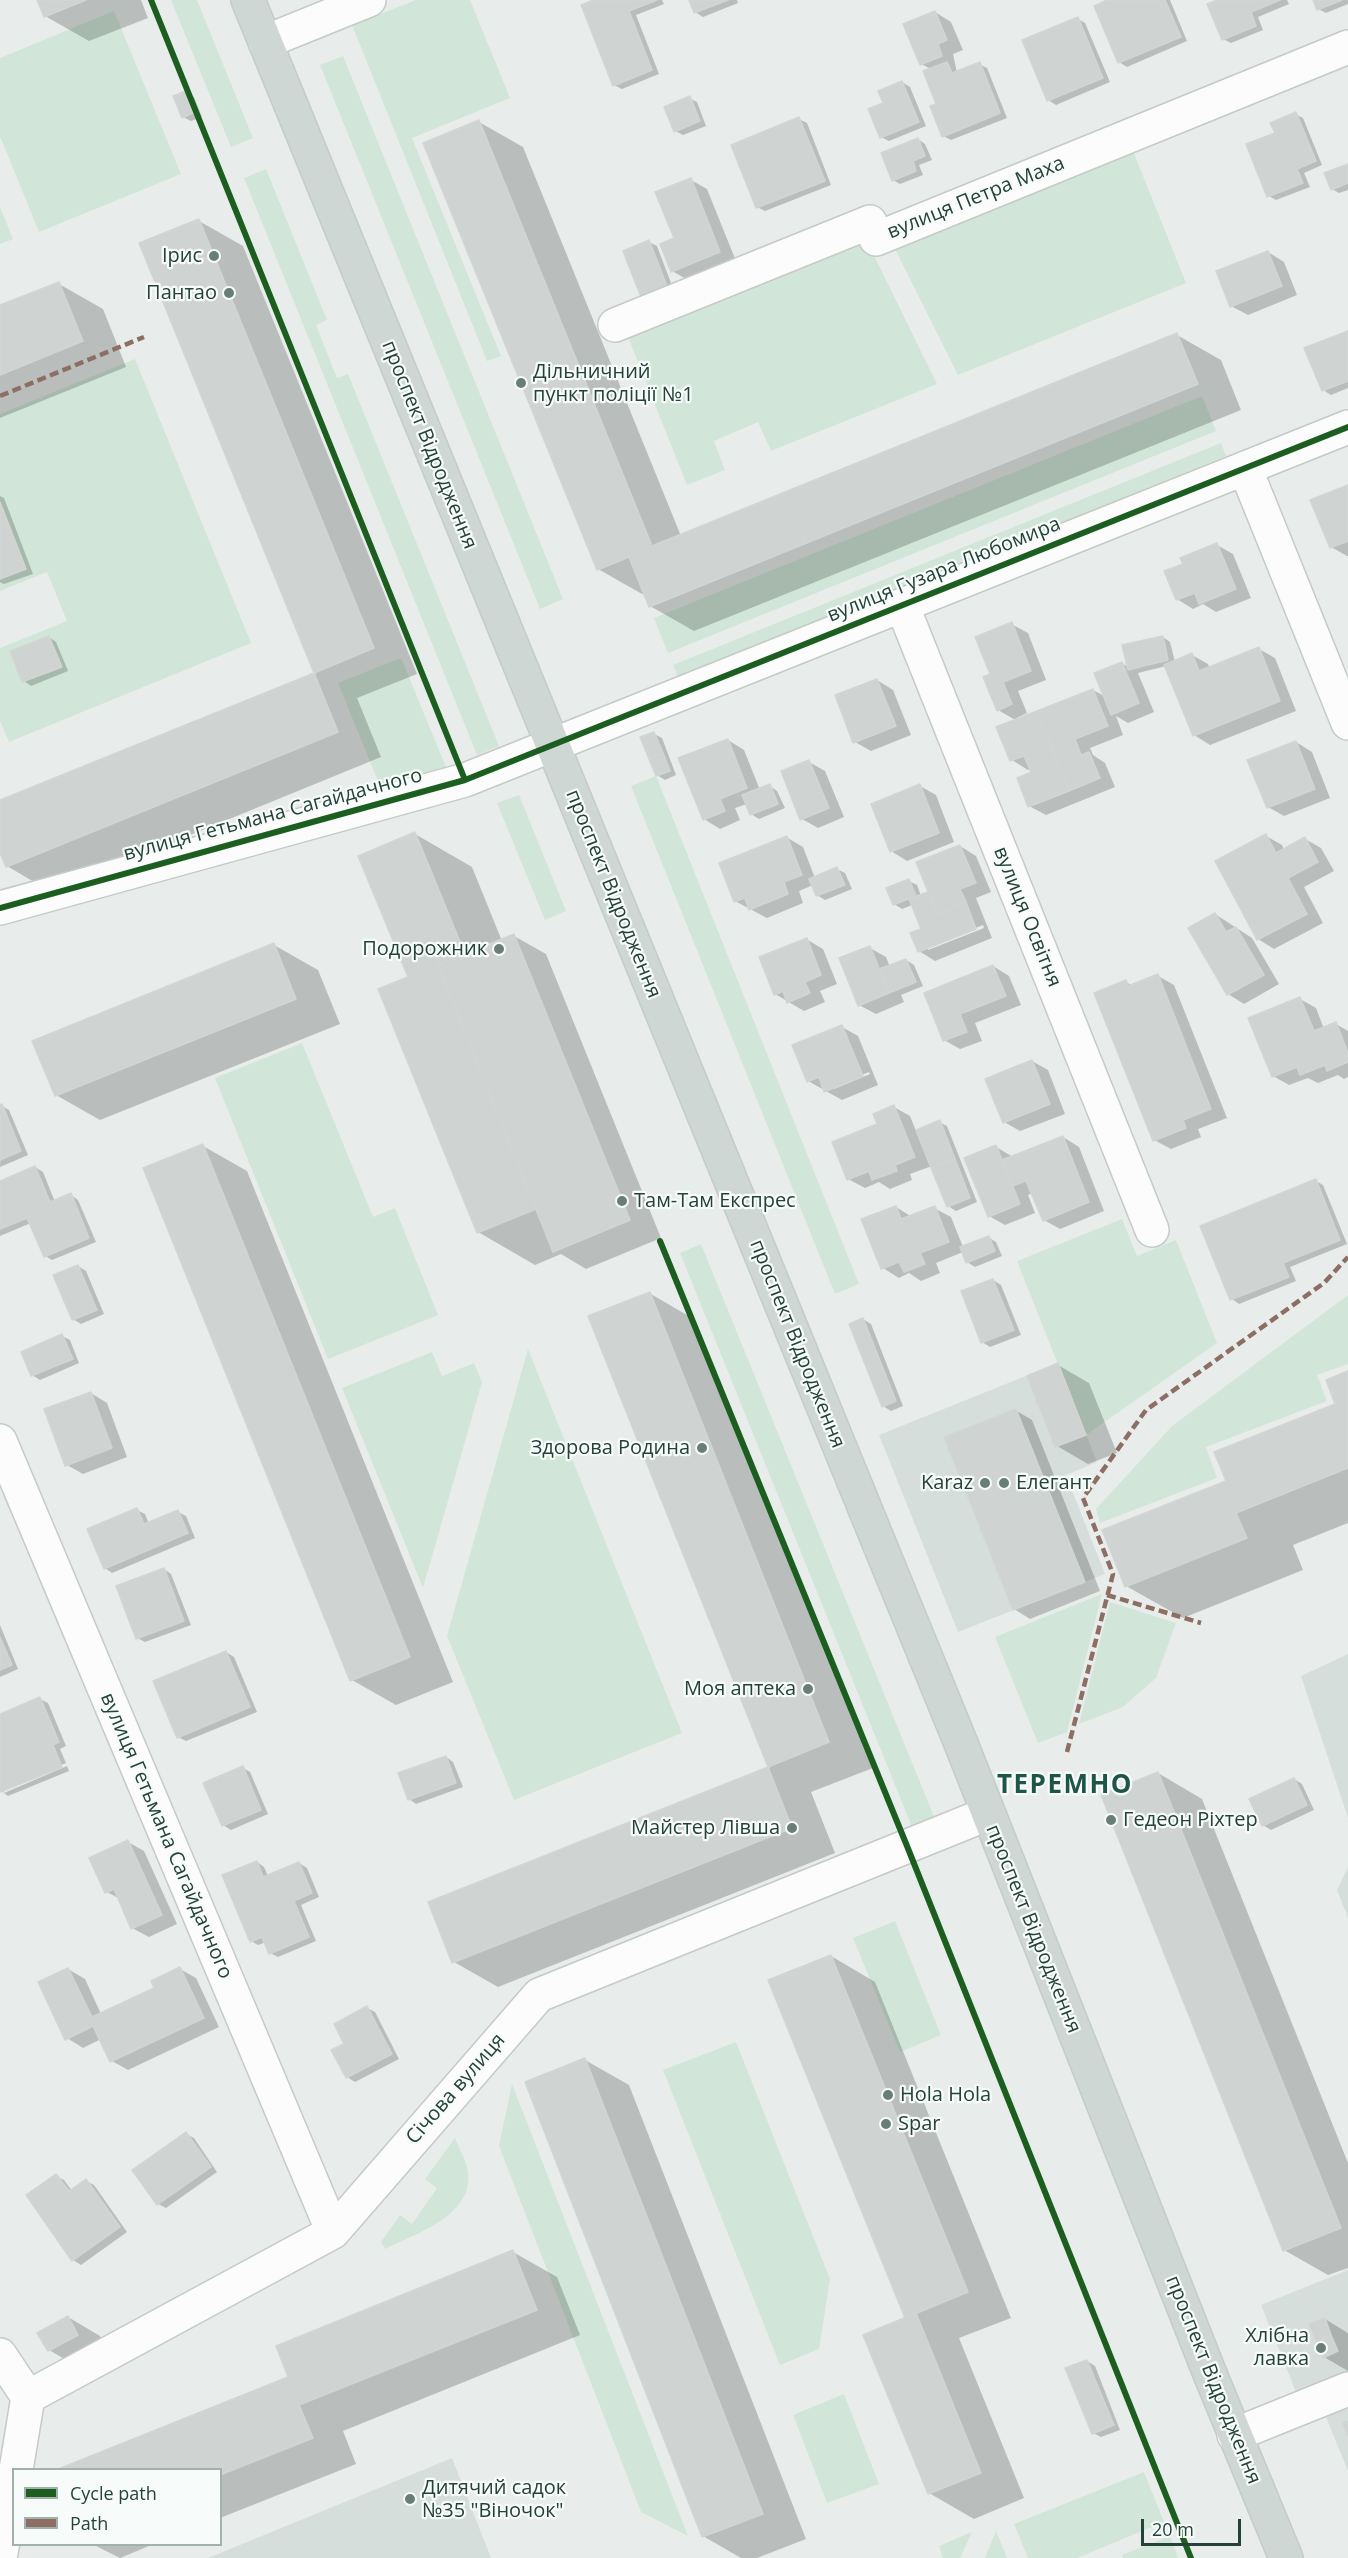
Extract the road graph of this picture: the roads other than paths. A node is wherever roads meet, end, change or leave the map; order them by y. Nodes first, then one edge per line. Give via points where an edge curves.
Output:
1 (248, 0) edge
2 (369, 0) edge
3 (265, 42) junction
4 (1348, 47) edge
5 (615, 325) dead end
6 (1348, 427) edge
7 (1245, 468) junction
8 (902, 605) junction
9 (1348, 723) edge
10 (552, 745) junction
11 (0, 908) edge
12 (1152, 1230) dead end
13 (0, 1441) edge
14 (987, 1814) junction
15 (333, 2232) junction
16 (0, 2355) edge
17 (1348, 2389) edge
18 (28, 2397) junction
19 (1234, 2435) junction
20 (16, 2468) edge
21 (12, 2493) edge
22 (0, 2558) edge
23 (1286, 2558) edge

1 - 3 main road, проспект Відродження
2 - 3 street
3 - 10 main road, проспект Відродження
4 - 5 street, вулиця Петра Маха via 876,239 870,222
6 - 7 street, вулиця Гузара Любомира
7 - 8 street, вулиця Гузара Любомира
7 - 9 street
8 - 10 street, вулиця Гузара Любомира
8 - 12 street, вулиця Освітня
10 - 11 street, вулиця Гетьмана Сагайдачного via 465,780
10 - 14 main road, проспект Відродження
13 - 15 street, вулиця Гетьмана Сагайдачного
14 - 15 street, Січова вулиця via 539,1995
14 - 19 main road, проспект Відродження
15 - 18 street, Січова вулиця
16 - 18 street
17 - 19 street
18 - 20 street
19 - 23 main road, проспект Відродження
21 - 22 street

